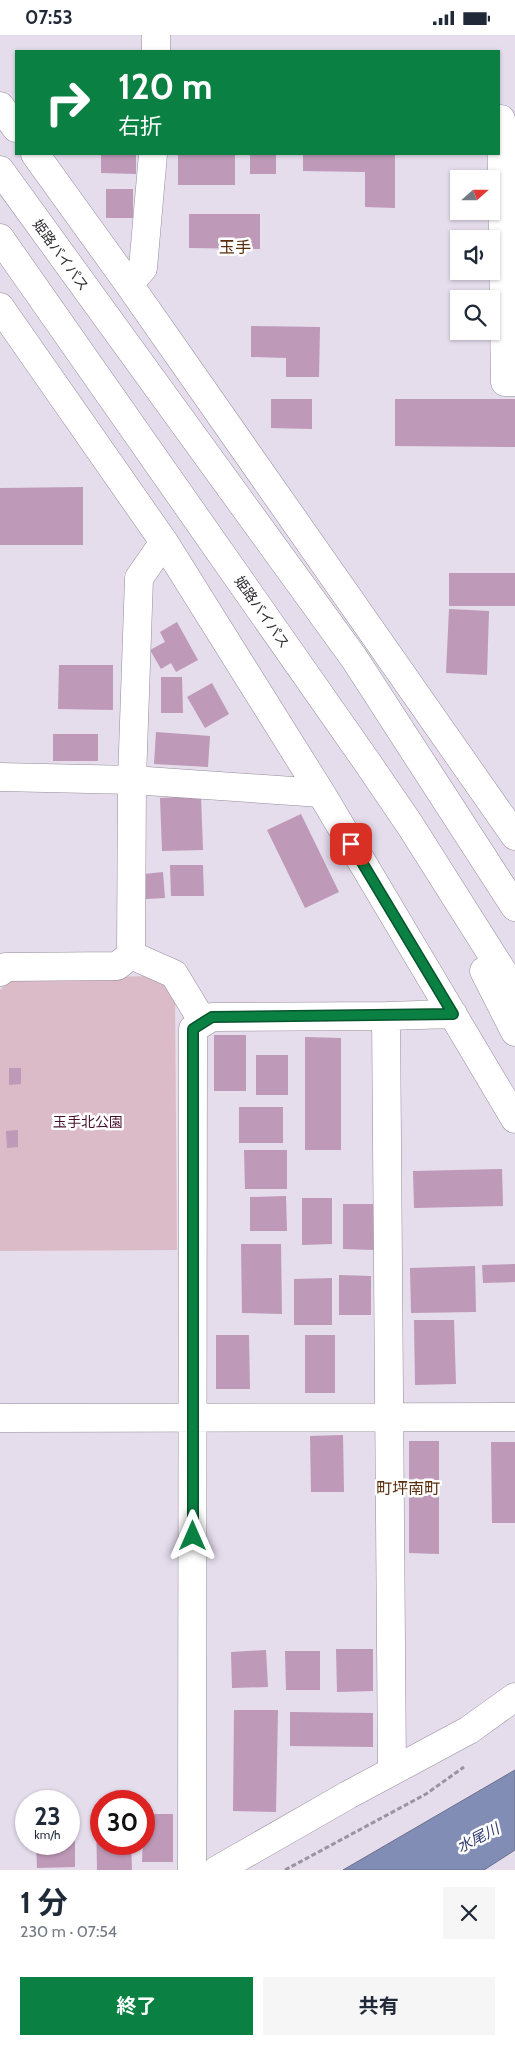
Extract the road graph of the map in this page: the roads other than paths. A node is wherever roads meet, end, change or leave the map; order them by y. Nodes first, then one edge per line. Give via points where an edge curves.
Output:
1 (156, 35) edge
2 (156, 50) edge
3 (0, 106) edge
4 (505, 119) edge
5 (15, 127) edge
6 (36, 155) edge
7 (153, 155) edge
8 (0, 170) edge
9 (0, 239) edge
10 (129, 284) junction
11 (1, 310) edge
12 (515, 382) edge
13 (164, 542) junction
14 (0, 777) edge
15 (132, 780) junction
16 (321, 793) junction
17 (448, 800) junction
18 (504, 806) edge
19 (410, 825) junction
20 (515, 836) edge
21 (515, 883) edge
22 (515, 907) edge
23 (131, 955) junction
24 (0, 972) edge
25 (515, 991) edge
26 (453, 1014) junction
27 (386, 1016) junction
28 (204, 1022) junction
29 (515, 1032) edge
30 (515, 1119) edge
31 (390, 1417) junction
32 (515, 1417) edge
33 (0, 1418) edge
34 (193, 1418) junction
35 (515, 1697) edge
36 (392, 1771) junction
37 (192, 1870) edge
38 (217, 1870) edge

1 - 2 main road
3 - 5 main road
4 - 12 main road via 505,382
6 - 10 main road
7 - 10 main road via 143,268
8 - 17 main road, 姫路バイパス via 354,658
9 - 19 main road, 姫路バイパス
10 - 18 main road
11 - 13 main road
13 - 15 main road via 139,578
13 - 16 main road
14 - 15 main road
15 - 16 main road
15 - 23 main road
16 - 26 main road
17 - 21 main road
17 - 22 main road, 姫路バイパス
18 - 20 main road
19 - 25 main road, 姫路バイパス
19 - 29 main road
23 - 24 main road via 117,966 6,967
23 - 28 main road via 174,974
26 - 27 main road
26 - 30 main road
27 - 28 main road via 212,1017
27 - 31 main road
28 - 34 main road via 193,1029
31 - 32 main road
31 - 34 main road
31 - 36 main road
33 - 34 main road
34 - 37 main road
35 - 36 main road via 469,1730
36 - 38 main road

